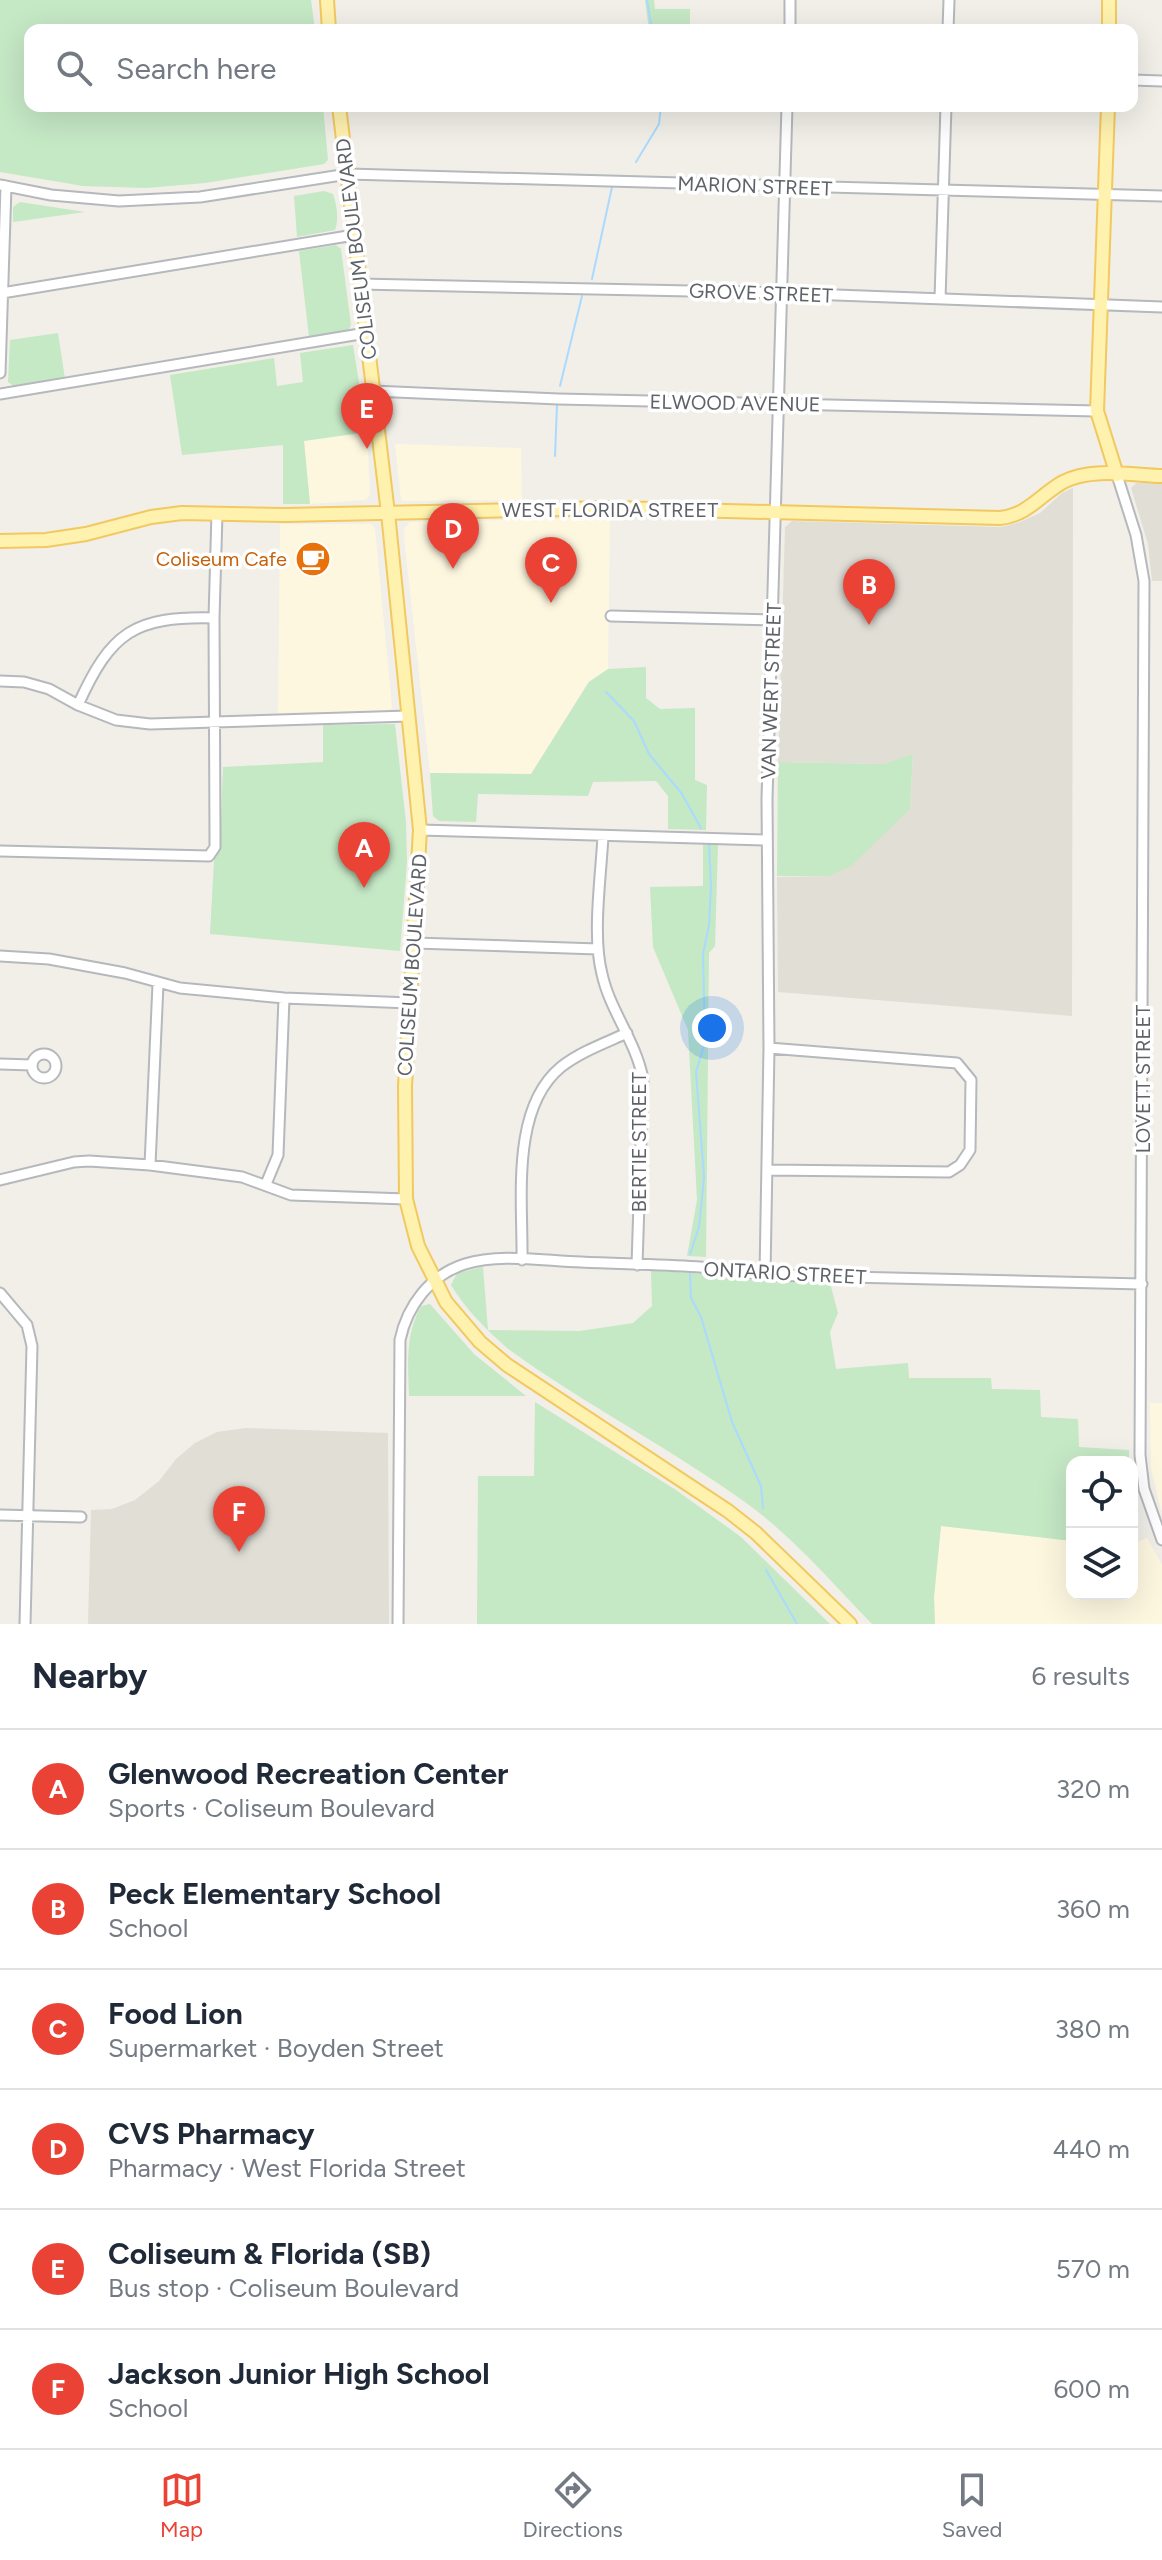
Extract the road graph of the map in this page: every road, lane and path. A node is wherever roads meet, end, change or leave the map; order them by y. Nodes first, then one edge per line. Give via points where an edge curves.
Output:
1 (327, 0) edge
2 (790, 0) edge
3 (949, 0) edge
4 (1109, 0) edge
5 (329, 24) edge
6 (790, 24) edge
7 (948, 24) edge
8 (1109, 24) edge
9 (1138, 80) edge
10 (1162, 81) edge
11 (340, 112) edge
12 (787, 112) edge
13 (946, 112) edge
14 (1108, 112) edge
15 (348, 174) junction
16 (3, 185) edge
17 (783, 186) junction
18 (942, 192) junction
19 (1105, 194) junction
20 (1162, 196) edge
21 (354, 235) junction
22 (360, 284) junction
23 (2, 293) junction
24 (782, 293) junction
25 (940, 299) junction
26 (1100, 304) junction
27 (1162, 307) edge
28 (366, 333) junction
29 (0, 373) edge
30 (373, 391) junction
31 (0, 394) edge
32 (777, 404) junction
33 (1097, 411) junction
34 (1117, 475) junction
35 (1162, 476) edge
36 (777, 512) junction
37 (217, 513) junction
38 (388, 513) junction
39 (0, 541) edge
40 (611, 616) dead end
41 (214, 618) junction
42 (774, 620) junction
43 (0, 681) edge
44 (78, 705) junction
45 (409, 716) junction
46 (214, 722) junction
47 (420, 830) junction
48 (603, 836) junction
49 (766, 840) junction
50 (0, 851) edge
51 (415, 943) junction
52 (598, 949) junction
53 (0, 956) edge
54 (158, 984) junction
55 (284, 998) junction
56 (410, 1003) junction
57 (627, 1033) junction
58 (769, 1048) junction
59 (0, 1064) edge
60 (32, 1065) dead end
61 (150, 1165) junction
62 (768, 1170) junction
63 (0, 1180) edge
64 (266, 1184) junction
65 (406, 1199) junction
66 (522, 1260) junction
67 (637, 1265) junction
68 (765, 1275) junction
69 (435, 1282) junction
70 (1142, 1284) junction
71 (0, 1293) edge
72 (0, 1515) edge
73 (28, 1515) junction
74 (81, 1517) dead end
75 (1162, 1540) edge
76 (25, 1624) edge
77 (398, 1624) edge
78 (850, 1624) edge

1 - 5 main road
2 - 6 street
3 - 7 street
4 - 8 main road
9 - 10 street
11 - 15 main road, COLISEUM BOULEVARD
12 - 17 street, VAN WERT STREET
13 - 18 street
14 - 19 main road
15 - 16 street, MARION STREET via 168,200 84,199
15 - 17 street, MARION STREET
15 - 21 main road, COLISEUM BOULEVARD
16 - 23 street
17 - 18 street, MARION STREET
17 - 24 street, VAN WERT STREET
18 - 19 street, MARION STREET
18 - 25 street
19 - 20 street, MARION STREET
19 - 26 main road
21 - 22 main road, COLISEUM BOULEVARD
21 - 23 street
22 - 24 street, GROVE STREET
22 - 28 main road, COLISEUM BOULEVARD
23 - 29 street
24 - 25 street, GROVE STREET
24 - 32 street, VAN WERT STREET
25 - 26 street, GROVE STREET
26 - 27 street, GROVE STREET
26 - 33 main road
28 - 30 main road, COLISEUM BOULEVARD
28 - 31 street
30 - 32 street, ELWOOD AVENUE
30 - 38 main road, COLISEUM BOULEVARD
32 - 33 street, ELWOOD AVENUE
32 - 36 street, VAN WERT STREET
33 - 34 main road
34 - 35 main road, WEST FLORIDA STREET
34 - 36 main road, WEST FLORIDA STREET via 1065,481 1025,511 1000,518
34 - 70 street, LOVETT STREET via 1144,581
36 - 38 main road, WEST FLORIDA STREET via 614,508
36 - 42 street, VAN WERT STREET
37 - 38 main road, WEST FLORIDA STREET
37 - 39 main road, WEST FLORIDA STREET via 151,517 60,538
37 - 41 street
38 - 45 main road, COLISEUM BOULEVARD
40 - 42 street
41 - 44 street via 173,617 136,628 113,645
41 - 46 street
42 - 49 street, VAN WERT STREET
43 - 44 street via 49,689
44 - 46 street via 116,720
45 - 46 street
45 - 47 main road, COLISEUM BOULEVARD
46 - 50 street via 215,847 209,856
47 - 48 street
47 - 51 main road, COLISEUM BOULEVARD
48 - 49 street
48 - 52 street, BERTIE STREET
49 - 58 street, VAN WERT STREET
51 - 52 street
51 - 56 main road, COLISEUM BOULEVARD
52 - 57 street, BERTIE STREET via 602,975
53 - 54 street via 49,959
54 - 55 street
54 - 61 street
55 - 56 street
55 - 64 street via 278,1155
56 - 65 main road, COLISEUM BOULEVARD
57 - 66 street via 564,1065 549,1078 529,1117
57 - 67 street, BERTIE STREET via 643,1079
58 - 62 street, VAN WERT STREET
58 - 62 street via 951,1061 971,1080 970,1150 949,1172
59 - 60 street
61 - 63 street via 74,1162
61 - 64 street
62 - 68 street, VAN WERT STREET
64 - 65 street via 291,1195
65 - 69 main road, COLISEUM BOULEVARD via 418,1246
66 - 67 street, ONTARIO STREET
66 - 69 street, ONTARIO STREET via 474,1262
67 - 68 street, ONTARIO STREET
68 - 70 street, ONTARIO STREET
69 - 77 street via 411,1306 400,1340
69 - 78 main road, COLISEUM BOULEVARD via 459,1319 507,1365 728,1511
70 - 75 street, LOVETT STREET via 1140,1455 1144,1489
71 - 73 street via 27,1325 32,1346
72 - 73 street
73 - 74 street
73 - 76 street

